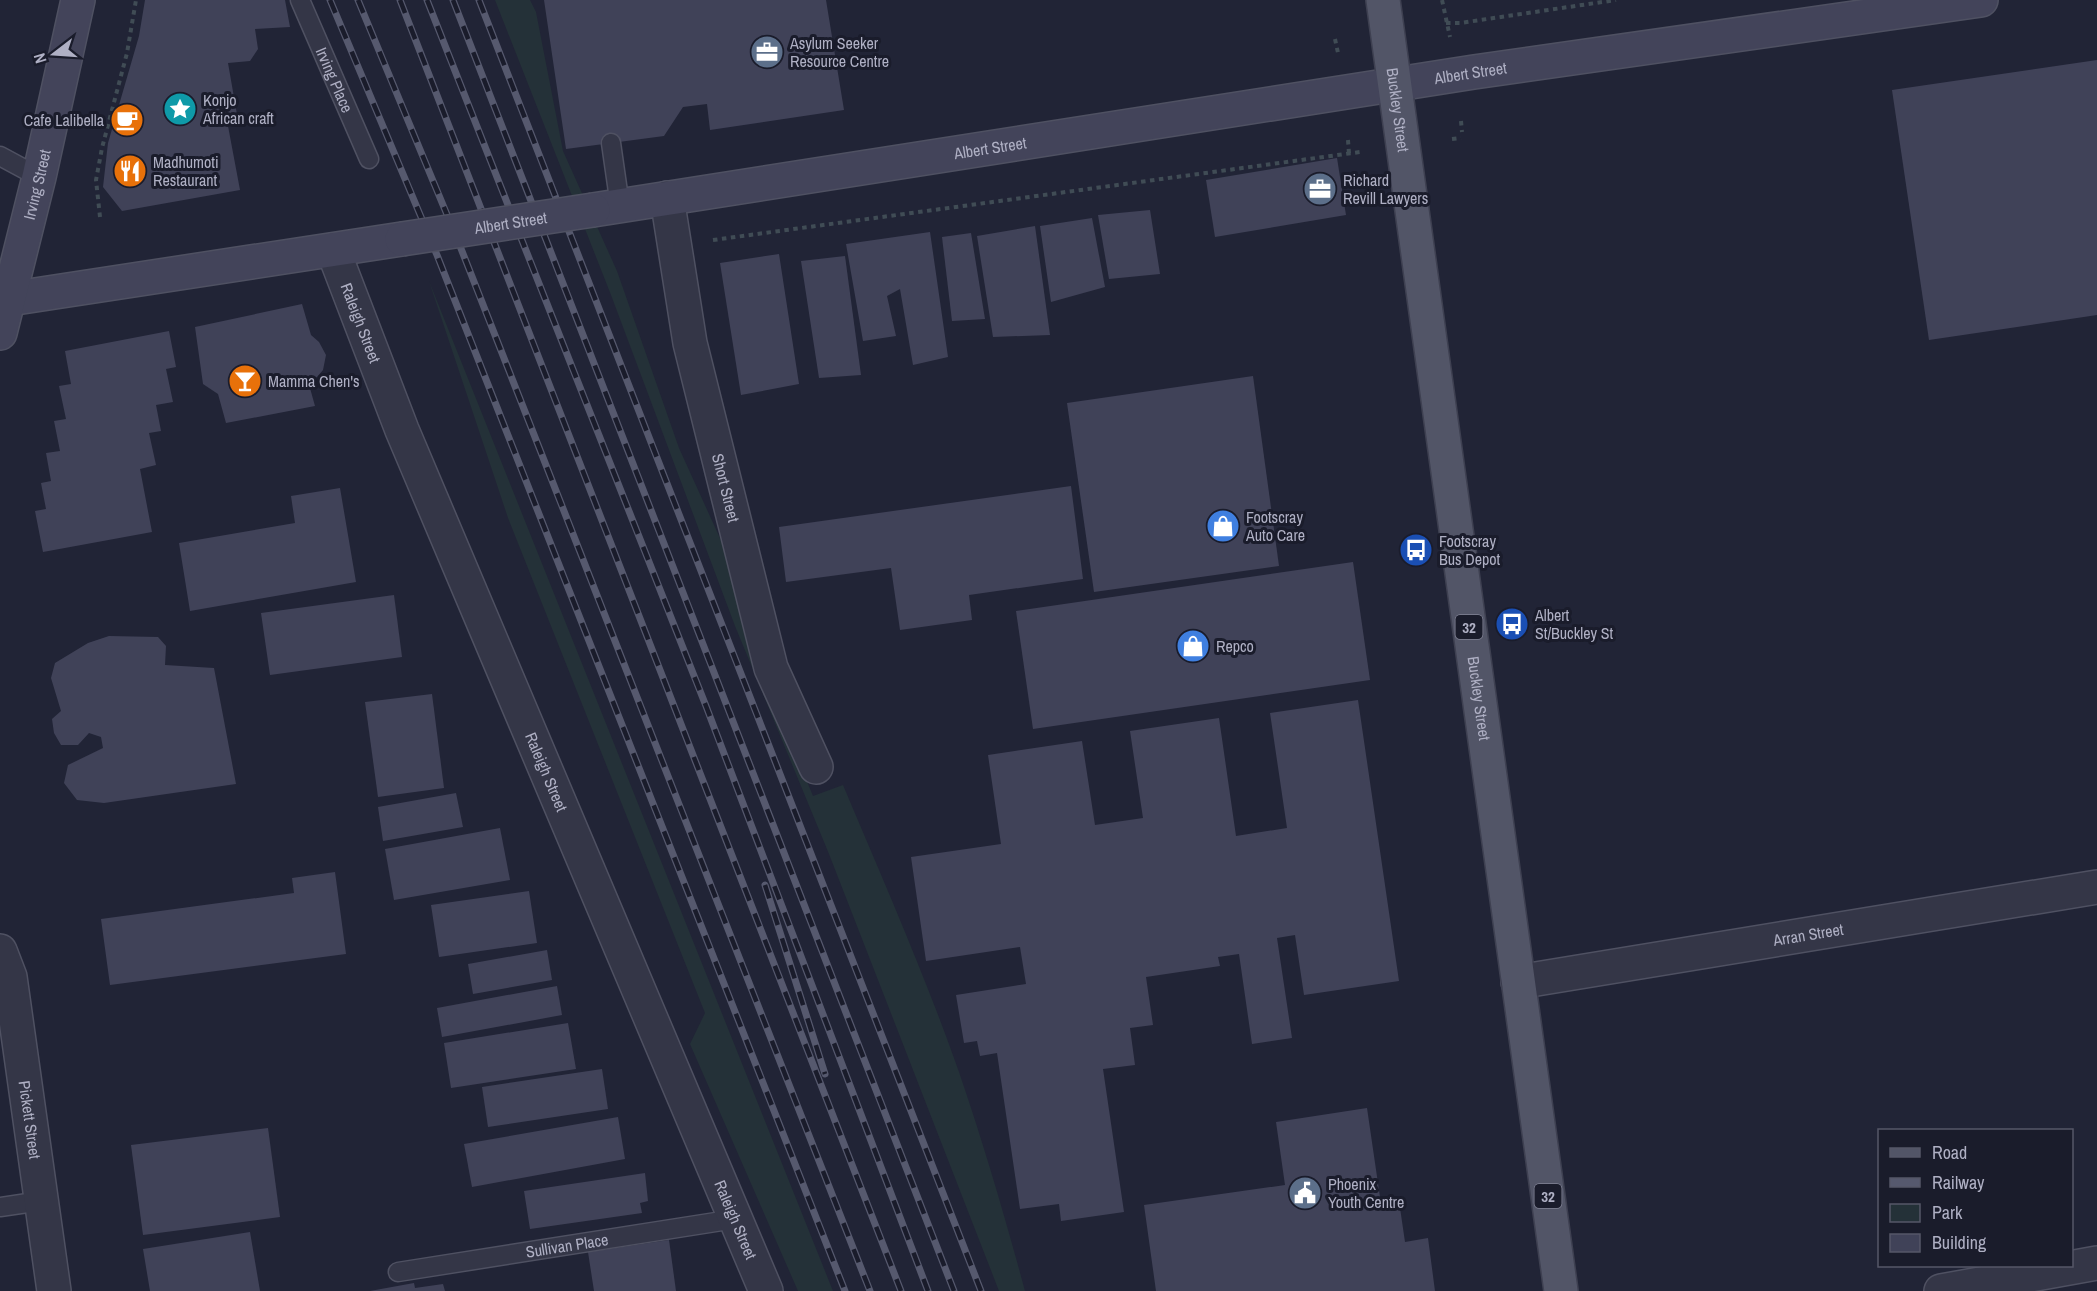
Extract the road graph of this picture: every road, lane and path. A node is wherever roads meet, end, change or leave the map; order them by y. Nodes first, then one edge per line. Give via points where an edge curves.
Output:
1 (78, 0) edge
2 (136, 0) edge
3 (300, 0) edge
4 (1383, 0) edge
5 (1442, 0) edge
6 (1616, 0) edge
7 (1981, 0) edge
8 (1446, 23) junction
9 (1450, 37) dead end
10 (1335, 39) dead end
11 (1338, 53) dead end
12 (1396, 84) junction
13 (1461, 121) dead end
14 (1462, 132) dead end
15 (1461, 138) dead end
16 (1452, 139) dead end
17 (1348, 140) dead end
18 (611, 143) dead end
19 (1360, 152) dead end
20 (1349, 154) junction
21 (0, 156) edge
22 (369, 159) dead end
23 (39, 177) junction
24 (667, 198) junction
25 (606, 208) junction
26 (100, 217) dead end
27 (711, 241) dead end
28 (333, 250) junction
29 (5, 300) edge
30 (0, 333) edge
31 (816, 766) dead end
32 (2097, 887) edge
33 (0, 951) edge
34 (1518, 982) junction
35 (41, 1201) junction
36 (0, 1207) edge
37 (735, 1219) junction
38 (2097, 1263) edge
39 (398, 1272) dead end
40 (54, 1291) edge
41 (766, 1291) edge
42 (1561, 1291) edge
43 (1941, 1291) edge

1 - 23 street, Irving Street
2 - 26 path via 96,180
3 - 22 lane, Irving Place
4 - 12 main road, Buckley Street / 32
5 - 8 path
6 - 8 path
7 - 12 street, Albert Street
8 - 9 path
10 - 11 path
12 - 24 street, Albert Street
12 - 34 main road, Buckley Street / 32
13 - 14 path
15 - 16 path
17 - 20 path
18 - 25 lane
19 - 20 path
20 - 27 path
21 - 23 lane
23 - 29 street, Irving Street
24 - 25 street, Albert Street
24 - 31 street, Short Street via 690,343 771,668
25 - 28 street, Albert Street, bridge
28 - 29 street, Albert Street
28 - 37 street, Raleigh Street via 398,420
29 - 30 street, Irving Street
32 - 34 street, Arran Street
33 - 35 street, Pickett Street via 10,977
34 - 42 main road, Buckley Street / 32
35 - 36 lane
35 - 40 street, Pickett Street
37 - 39 lane, Sullivan Place
37 - 41 street, Raleigh Street
38 - 43 street

